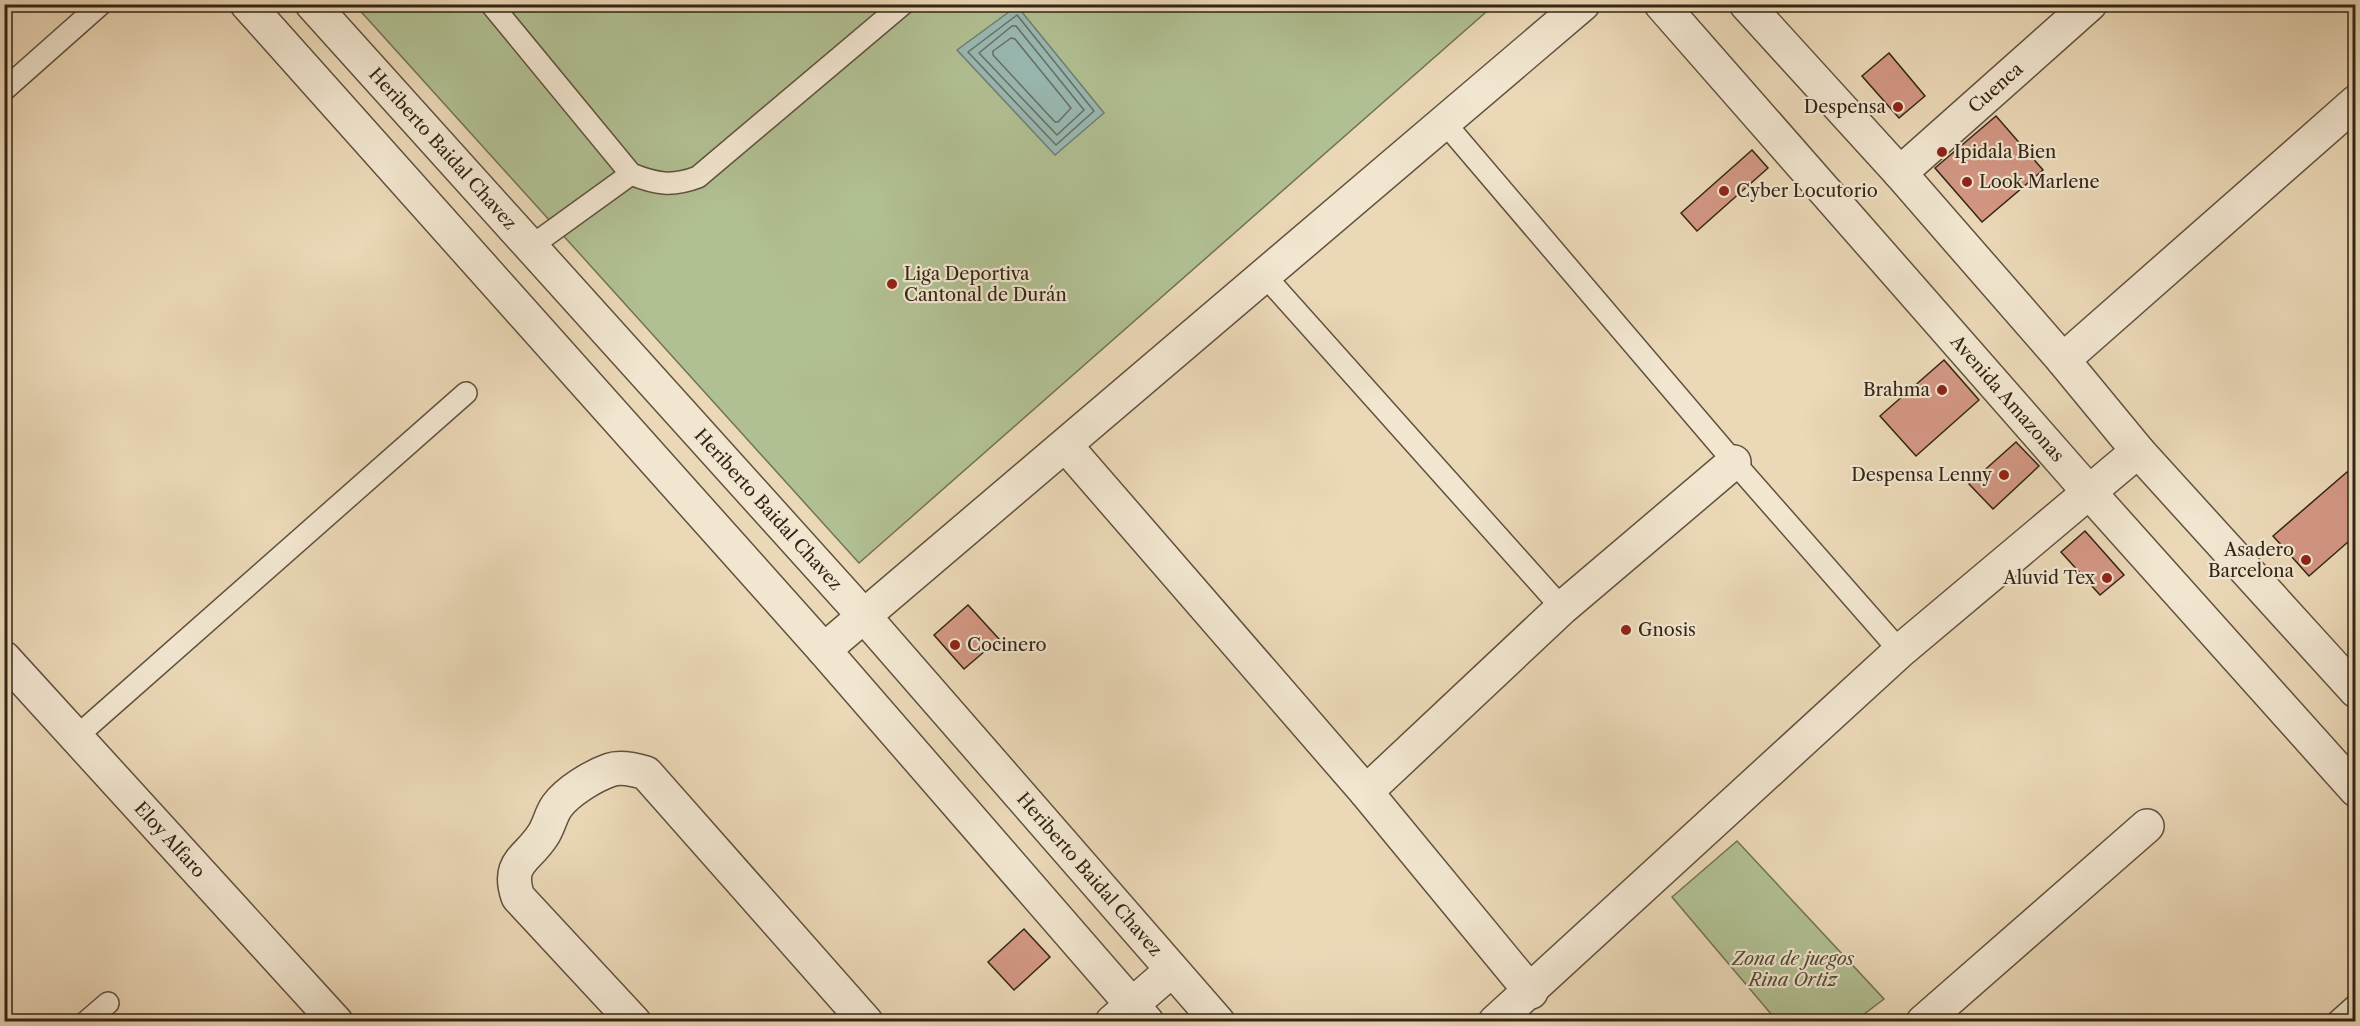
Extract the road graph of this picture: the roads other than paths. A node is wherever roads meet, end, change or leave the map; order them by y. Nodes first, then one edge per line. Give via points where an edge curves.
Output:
1 (101, 4) edge
2 (248, 4) edge
3 (312, 4) edge
4 (490, 4) edge
5 (903, 4) edge
6 (1583, 4) edge
7 (1661, 4) edge
8 (1746, 4) edge
9 (2090, 4) edge
10 (4, 90) edge
11 (2352, 112) edge
12 (1444, 122) junction
13 (1900, 173) junction
14 (631, 174) junction
15 (530, 247) junction
16 (1265, 276) junction
17 (2062, 360) junction
18 (466, 393) dead end
19 (1066, 446) junction
20 (2138, 451) junction
21 (1734, 462) junction
22 (2088, 492) junction
23 (1562, 608) junction
24 (864, 616) junction
25 (824, 650) junction
26 (1900, 651) junction
27 (4, 658) edge
28 (2355, 692) edge
29 (76, 737) junction
30 (2355, 790) edge
31 (1366, 792) junction
32 (2147, 826) dead end
33 (1173, 970) junction
34 (1530, 992) junction
35 (108, 1003) dead end
36 (2355, 1005) edge
37 (1130, 1016) edge
38 (86, 1022) edge
39 (336, 1022) edge
40 (634, 1022) edge
41 (866, 1022) edge
42 (1218, 1022) edge
43 (1495, 1022) edge
44 (1923, 1022) edge
45 (2337, 1022) edge

1 - 10 lane
2 - 25 street
3 - 15 street, Heriberto Baidal Chavez
4 - 14 lane
5 - 14 lane via 698,177 680,184 657,184
6 - 12 street
7 - 22 street, Avenida Amazonas
8 - 13 street
9 - 13 street, Cuenca
11 - 17 street
12 - 16 street
12 - 21 lane
13 - 17 street
14 - 15 lane
15 - 24 street, Heriberto Baidal Chavez
16 - 19 street
16 - 23 lane
17 - 20 street
18 - 29 lane
19 - 24 street
19 - 31 street
20 - 22 street
20 - 28 street
21 - 23 street
21 - 26 lane
22 - 26 street
22 - 30 street, Avenida Amazonas
23 - 31 street
24 - 25 street
24 - 33 street, Heriberto Baidal Chavez
25 - 37 street
26 - 34 street
27 - 29 street, Eloy Alfaro
29 - 39 street, Eloy Alfaro
31 - 34 street
32 - 44 street
33 - 37 street
33 - 42 street, Heriberto Baidal Chavez
34 - 43 street
35 - 38 lane
36 - 45 lane
40 - 41 street via 518,897 513,875 566,796 612,769 646,773

